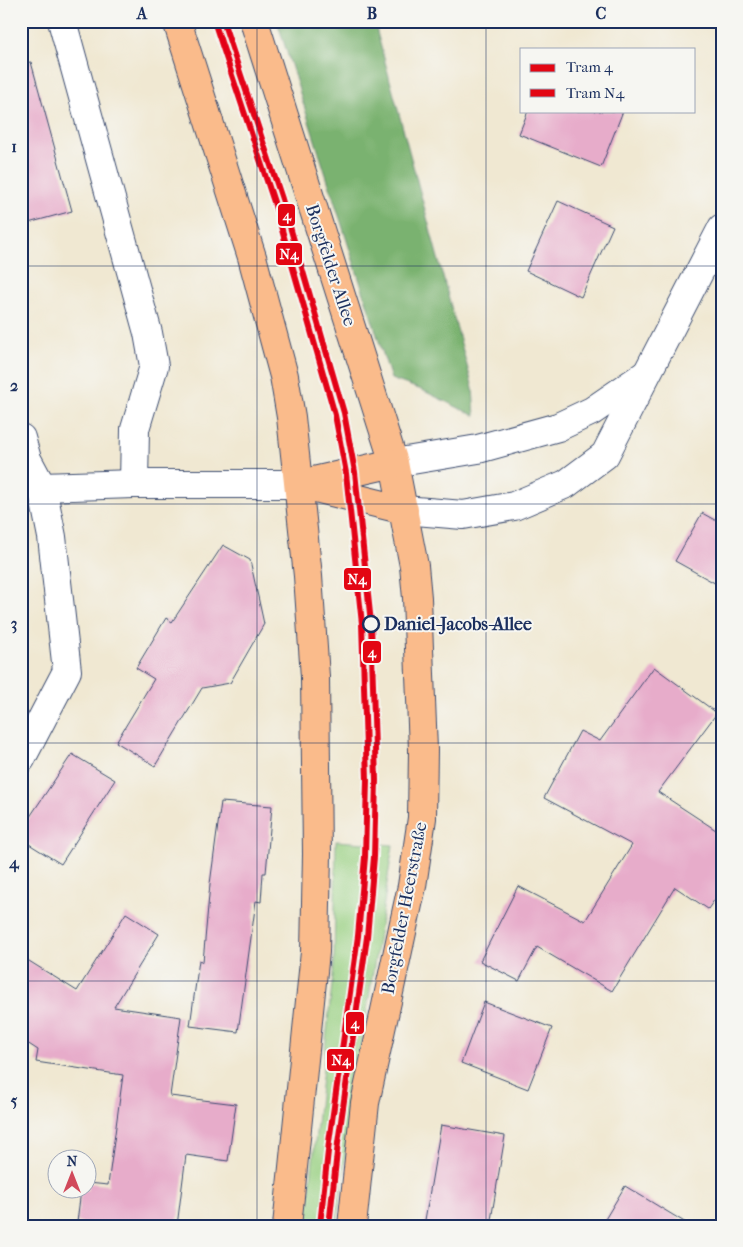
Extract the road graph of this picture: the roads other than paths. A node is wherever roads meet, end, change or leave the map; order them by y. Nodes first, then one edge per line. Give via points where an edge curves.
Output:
1 (62, 21) edge
2 (177, 21) edge
3 (254, 21) edge
4 (722, 228) edge
5 (650, 372) junction
6 (21, 438) edge
7 (394, 463) junction
8 (134, 484) junction
9 (299, 484) junction
10 (28, 489) edge
11 (404, 510) junction
12 (21, 760) edge
13 (287, 1226) edge
14 (352, 1226) edge

1 - 8 street via 148,332 154,366 135,429
2 - 9 main road via 252,257 284,376
3 - 7 main road, Borgfelder Allee
4 - 5 street
5 - 7 street via 592,411 558,427 478,449
5 - 11 street via 605,455 566,484 514,506 463,514
6 - 10 street via 27,460
7 - 9 main road
7 - 11 main road, Borgfelder Allee
8 - 9 street
8 - 10 street
9 - 11 main road
9 - 13 main road via 315,677 316,919 309,1031
10 - 12 street via 52,537 67,671
11 - 14 main road, Borgfelder Heerstraße via 417,598 423,750 422,818 412,886 365,1104

